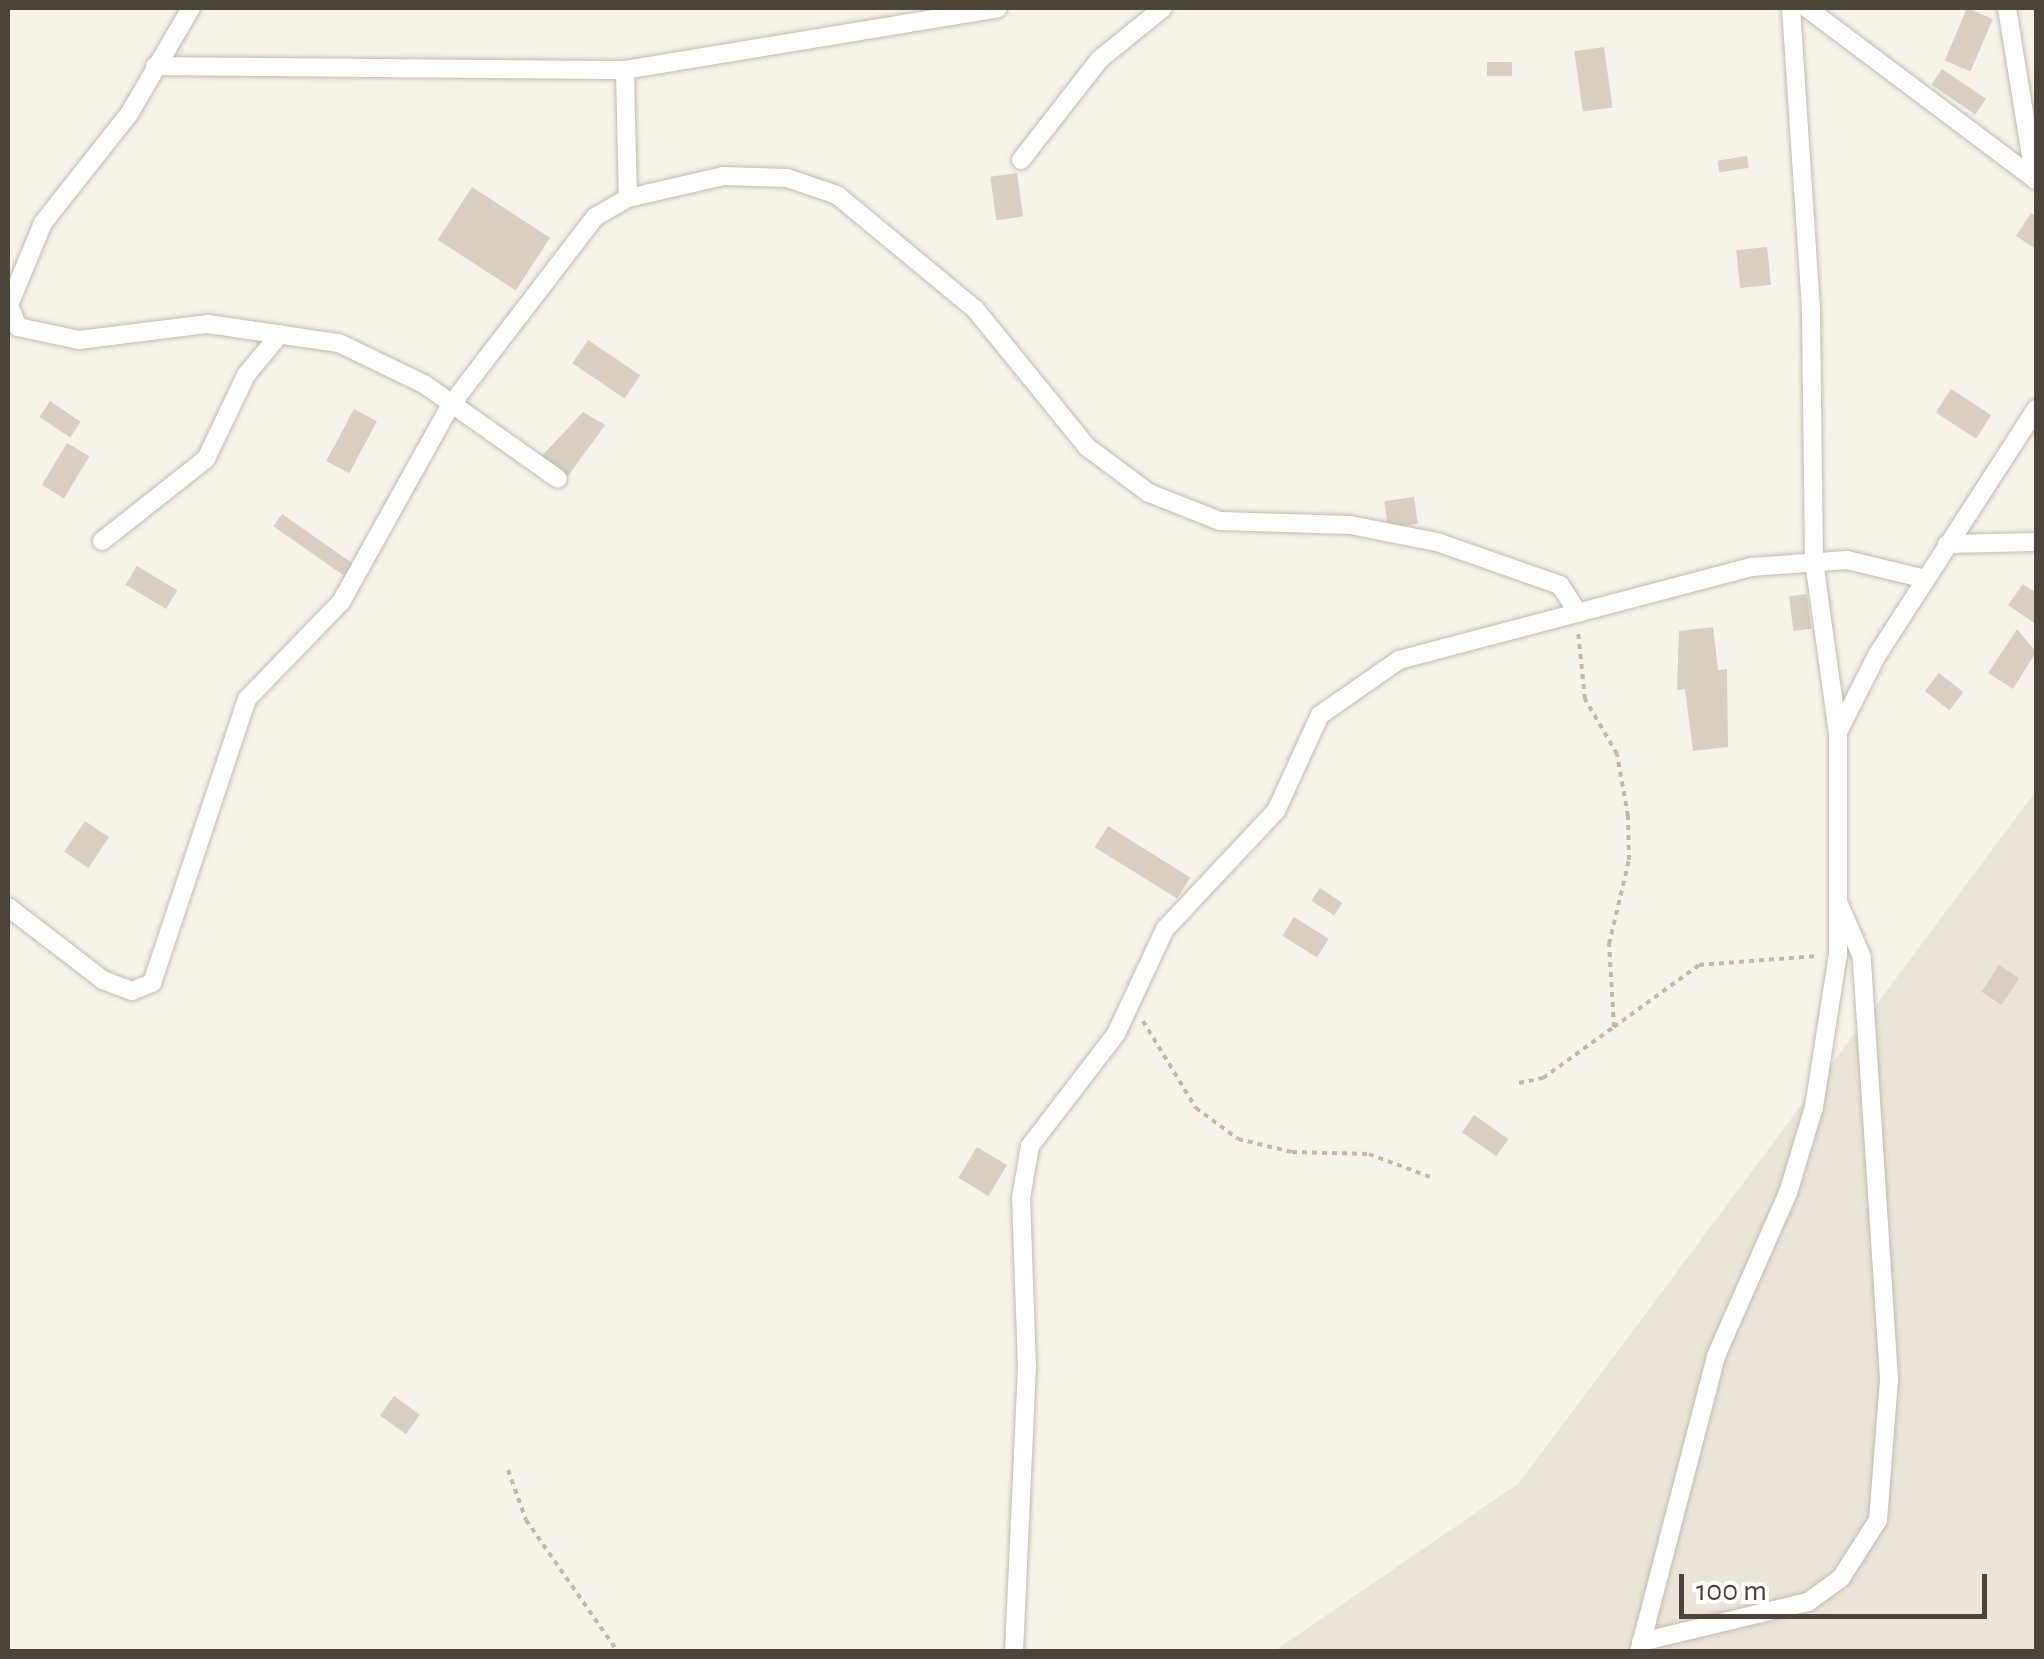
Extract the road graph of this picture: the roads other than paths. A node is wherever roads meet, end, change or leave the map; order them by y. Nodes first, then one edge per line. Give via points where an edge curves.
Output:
1 (191, 8) edge
2 (998, 8) edge
3 (1164, 8) edge
4 (1791, 8) edge
5 (1807, 8) edge
6 (2008, 8) edge
7 (155, 66) junction
8 (624, 70) junction
9 (1021, 160) dead end
10 (2036, 180) edge
11 (628, 198) junction
12 (280, 334) junction
13 (450, 406) junction
14 (2036, 409) edge
15 (558, 479) dead end
16 (102, 541) dead end
17 (2036, 542) edge
18 (1947, 544) junction
19 (1814, 561) junction
20 (1926, 578) junction
21 (1577, 612) junction
22 (1838, 734) junction
23 (1838, 903) junction
24 (8, 907) edge
25 (1640, 1647) edge
26 (1014, 1652) edge

1 - 7 street
2 - 8 street
3 - 9 street via 1100,58
4 - 19 street via 1811,309
5 - 10 street
6 - 10 street
7 - 8 street
7 - 12 street via 129,114 43,223 9,305 18,327 79,340 208,324
8 - 11 street
11 - 13 street via 595,218 540,278
11 - 21 street via 723,176 787,178 837,195 975,309 1087,447 1149,493 1220,522 1350,526 1437,542 1560,585
12 - 13 street via 338,343
12 - 16 street via 246,375 206,458
13 - 15 street
13 - 24 street via 341,602 247,699 152,983 132,991 102,980
14 - 18 street
17 - 18 street
18 - 20 street
19 - 20 street
19 - 21 street
19 - 22 street
20 - 22 street
21 - 26 street via 1399,660 1320,715 1248,848 1165,929 1100,1059 1041,1127 1025,1165 1023,1558
22 - 23 street
23 - 25 street via 1838,954 1814,1107 1788,1193 1716,1356
23 - 25 street via 1862,957 1889,1379 1878,1520 1841,1578 1808,1602

